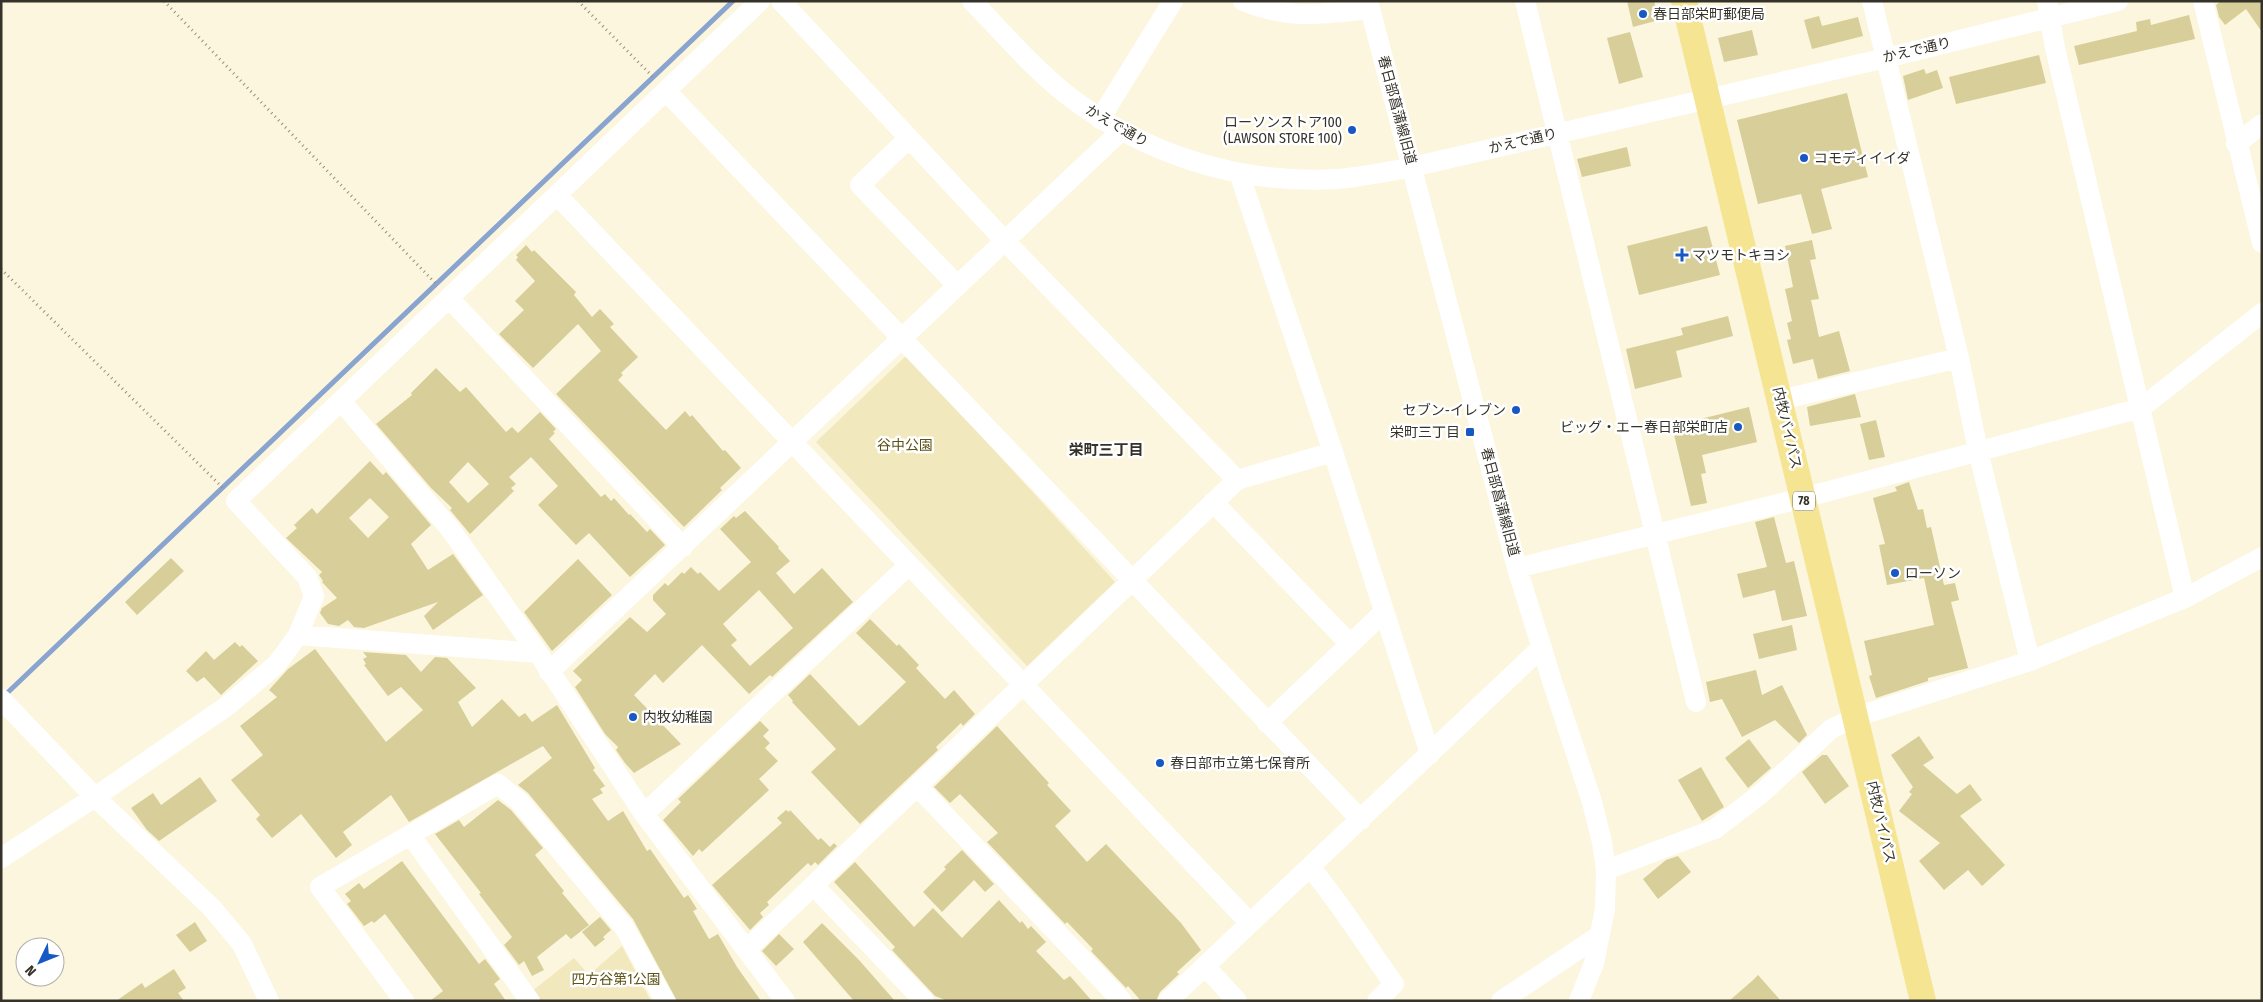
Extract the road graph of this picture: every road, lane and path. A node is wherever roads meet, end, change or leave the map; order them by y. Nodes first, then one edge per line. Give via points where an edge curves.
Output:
1 (164, 1) edge
2 (578, 1) edge
3 (760, 1) edge
4 (781, 1) edge
5 (972, 1) edge
6 (1173, 1) edge
7 (1244, 1) edge
8 (1525, 1) edge
9 (1684, 1) edge
10 (1872, 1) edge
11 (2118, 1) edge
12 (2202, 1) edge
13 (1369, 5) edge
14 (2048, 10) edge
15 (1886, 58) junction
16 (666, 90) junction
17 (1707, 99) junction
18 (1100, 118) junction
19 (2262, 124) edge
20 (1121, 131) junction
21 (1557, 133) junction
22 (909, 138) junction
23 (2236, 144) junction
24 (1412, 167) junction
25 (1239, 173) junction
26 (557, 195) junction
27 (1004, 240) junction
28 (2262, 243) edge
29 (1, 269) edge
30 (957, 285) junction
31 (449, 298) junction
32 (2262, 313) edge
33 (902, 336) junction
34 (1959, 358) junction
35 (1780, 400) junction
36 (341, 401) junction
37 (2141, 408) junction
38 (792, 443) junction
39 (1978, 451) junction
40 (1333, 452) junction
41 (1237, 480) junction
42 (1803, 498) junction
43 (236, 501) junction
44 (1214, 502) junction
45 (1655, 534) junction
46 (683, 547) junction
47 (2262, 557) edge
48 (909, 565) junction
49 (1518, 568) junction
50 (1131, 580) junction
51 (2185, 598) junction
52 (1384, 612) junction
53 (298, 635) junction
54 (1350, 644) junction
55 (1542, 648) junction
56 (538, 653) junction
57 (2030, 660) junction
58 (549, 672) junction
59 (1023, 684) junction
60 (1, 699) edge
61 (1696, 702) dead end
62 (1856, 716) junction
63 (1267, 723) junction
64 (1430, 754) junction
65 (917, 786) junction
66 (95, 797) junction
67 (644, 814) junction
68 (1361, 820) junction
69 (411, 836) junction
70 (1, 858) edge
71 (1310, 867) junction
72 (1606, 870) junction
73 (814, 886) junction
74 (1250, 924) junction
75 (1600, 935) junction
76 (747, 949) junction
77 (1205, 966) junction
78 (269, 1001) edge
79 (404, 1001) edge
80 (530, 1001) edge
81 (665, 1001) edge
82 (785, 1001) edge
83 (924, 1001) edge
84 (1122, 1001) edge
85 (1168, 1001) edge
86 (1237, 1001) edge
87 (1377, 1001) edge
88 (1501, 1001) edge
89 (1580, 1001) edge
90 (1924, 1001) edge

1 - 31 path
2 - 16 path
3 - 16 street
4 - 22 street
5 - 18 street, かえで通り via 1031,64
6 - 18 street
7 - 13 street via 1265,10 1314,15
8 - 21 street
9 - 17 main road, 内牧バイパス / 78
10 - 15 street
11 - 14 street, かえで通り
12 - 23 street
13 - 24 street, 春日部菖蒲線旧道
14 - 15 street, かえで通り
14 - 37 street
15 - 17 street, かえで通り
15 - 34 street
16 - 26 street
16 - 33 street
17 - 21 street, かえで通り
17 - 35 main road, 内牧バイパス / 78
18 - 20 street, かえで通り
19 - 23 street
20 - 25 street, かえで通り via 1174,155
20 - 27 street
21 - 24 street, かえで通り
21 - 45 street
22 - 27 street
22 - 30 street via 860,185
23 - 28 street
24 - 25 street, かえで通り via 1337,179
24 - 49 street, 春日部菖蒲線旧道
25 - 40 street
26 - 31 street
26 - 38 street
27 - 30 street
27 - 41 street
29 - 43 path
30 - 33 street
31 - 36 street
31 - 46 street
32 - 37 street
33 - 38 street
33 - 50 street
34 - 35 street
34 - 39 street
35 - 42 main road, 内牧バイパス / 78
36 - 43 street
36 - 56 street via 452,530
37 - 39 street
37 - 51 street
38 - 46 street
38 - 48 street
39 - 42 street
39 - 57 street
40 - 41 street
40 - 52 street
41 - 44 street
42 - 45 street
42 - 62 main road, 内牧バイパス / 78
43 - 53 street via 307,577 314,596
44 - 50 street
44 - 54 street
45 - 49 street
45 - 61 street
46 - 58 street
47 - 51 street
48 - 59 street
48 - 67 street
49 - 55 street, 春日部菖蒲線旧道
50 - 59 street
50 - 63 street
51 - 57 street
52 - 54 street
52 - 64 street
53 - 56 street
53 - 66 street via 277,664 228,706
54 - 63 street
55 - 64 street
55 - 72 street, 春日部菖蒲線旧道 via 1592,802
56 - 58 street
57 - 62 street
58 - 67 street
59 - 65 street
59 - 74 street
60 - 66 street
62 - 72 street via 1831,729 1763,792 1715,829
62 - 90 main road, 内牧バイパス / 78
63 - 68 street
64 - 68 street
65 - 73 street
65 - 84 street
66 - 70 street
66 - 78 street via 212,908 242,944
67 - 76 street
68 - 71 street
69 - 79 street via 320,887
69 - 80 street
69 - 81 street via 498,784 519,800 624,927
71 - 74 street
71 - 87 street via 1340,904 1394,984
72 - 75 street, 春日部菖蒲線旧道 via 1605,909
73 - 76 street
73 - 83 street
74 - 77 street
75 - 88 street
75 - 89 street, 春日部菖蒲線旧道
76 - 82 street
77 - 85 street
77 - 86 street

